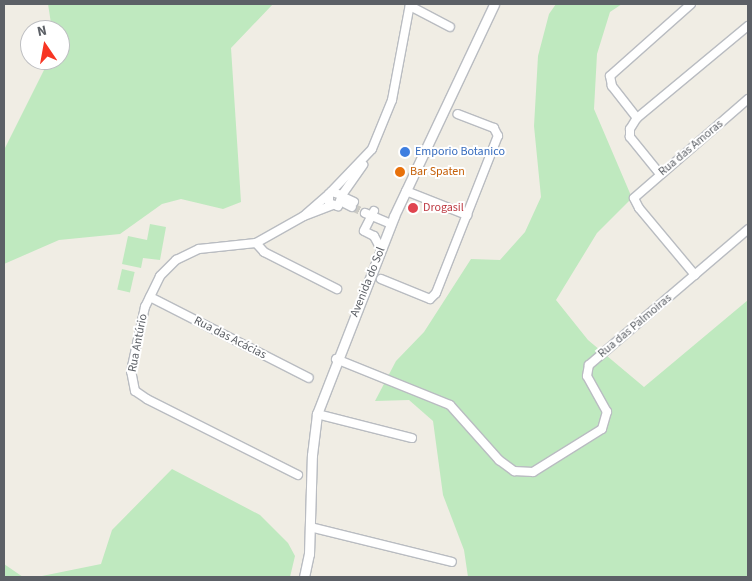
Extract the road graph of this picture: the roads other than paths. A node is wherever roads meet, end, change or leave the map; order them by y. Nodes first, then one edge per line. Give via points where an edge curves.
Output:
1 (494, 4) edge
2 (691, 4) edge
3 (410, 5) edge
4 (748, 26) edge
5 (450, 27) dead end
6 (748, 99) edge
7 (458, 114) dead end
8 (637, 118) junction
9 (365, 158) junction
10 (660, 174) junction
11 (406, 191) junction
12 (330, 193) junction
13 (342, 198) junction
14 (332, 205) junction
15 (353, 205) tunnel mouth
16 (467, 215) junction
17 (304, 216) junction
18 (392, 220) junction
19 (365, 229) junction
20 (748, 229) edge
21 (385, 238) junction
22 (256, 243) junction
23 (381, 249) junction
24 (695, 275) junction
25 (381, 279) dead end
26 (337, 289) dead end
27 (150, 297) junction
28 (336, 360) junction
29 (309, 378) dead end
30 (317, 414) junction
31 (412, 438) dead end
32 (298, 475) dead end
33 (310, 527) junction
34 (452, 562) dead end
35 (304, 577) edge

1 - 11 street, Avenida do Sol
2 - 8 street via 610,76 612,86
3 - 5 street
3 - 9 street via 392,100 372,149
4 - 8 street
6 - 10 street, Rua das Amoras
7 - 16 street via 494,128 498,133
8 - 10 street via 630,129 630,137
9 - 12 street
9 - 13 street
10 - 24 street, Rua das Amoras via 634,198 638,208
11 - 16 street
11 - 18 street, Avenida do Sol
12 - 13 street
12 - 14 street via 328,200
12 - 17 street
13 - 14 street
13 - 15 street
14 - 17 street
16 - 25 street via 433,299
17 - 22 street, Rua Antúrio
18 - 19 street via 370,212
18 - 21 street, Avenida do Sol
19 - 21 street
19 - 23 street via 374,236
20 - 24 street, Rua das Palmoiras
21 - 23 street, Avenida do Sol
22 - 26 street via 264,252
22 - 27 street, Rua Antúrio via 189,252 160,276
23 - 28 street, Avenida do Sol
24 - 28 street, Rua das Palmoiras via 586,368 589,383 607,412 602,429 533,472 514,471 498,460 450,405
27 - 29 street, Rua das Acácias
27 - 32 street, Rua Antúrio via 139,322 134,346 131,380 135,391
28 - 30 street, Avenida do Sol
30 - 31 street
30 - 33 street, Avenida do Sol
33 - 34 street
33 - 35 street, Avenida do Sol

